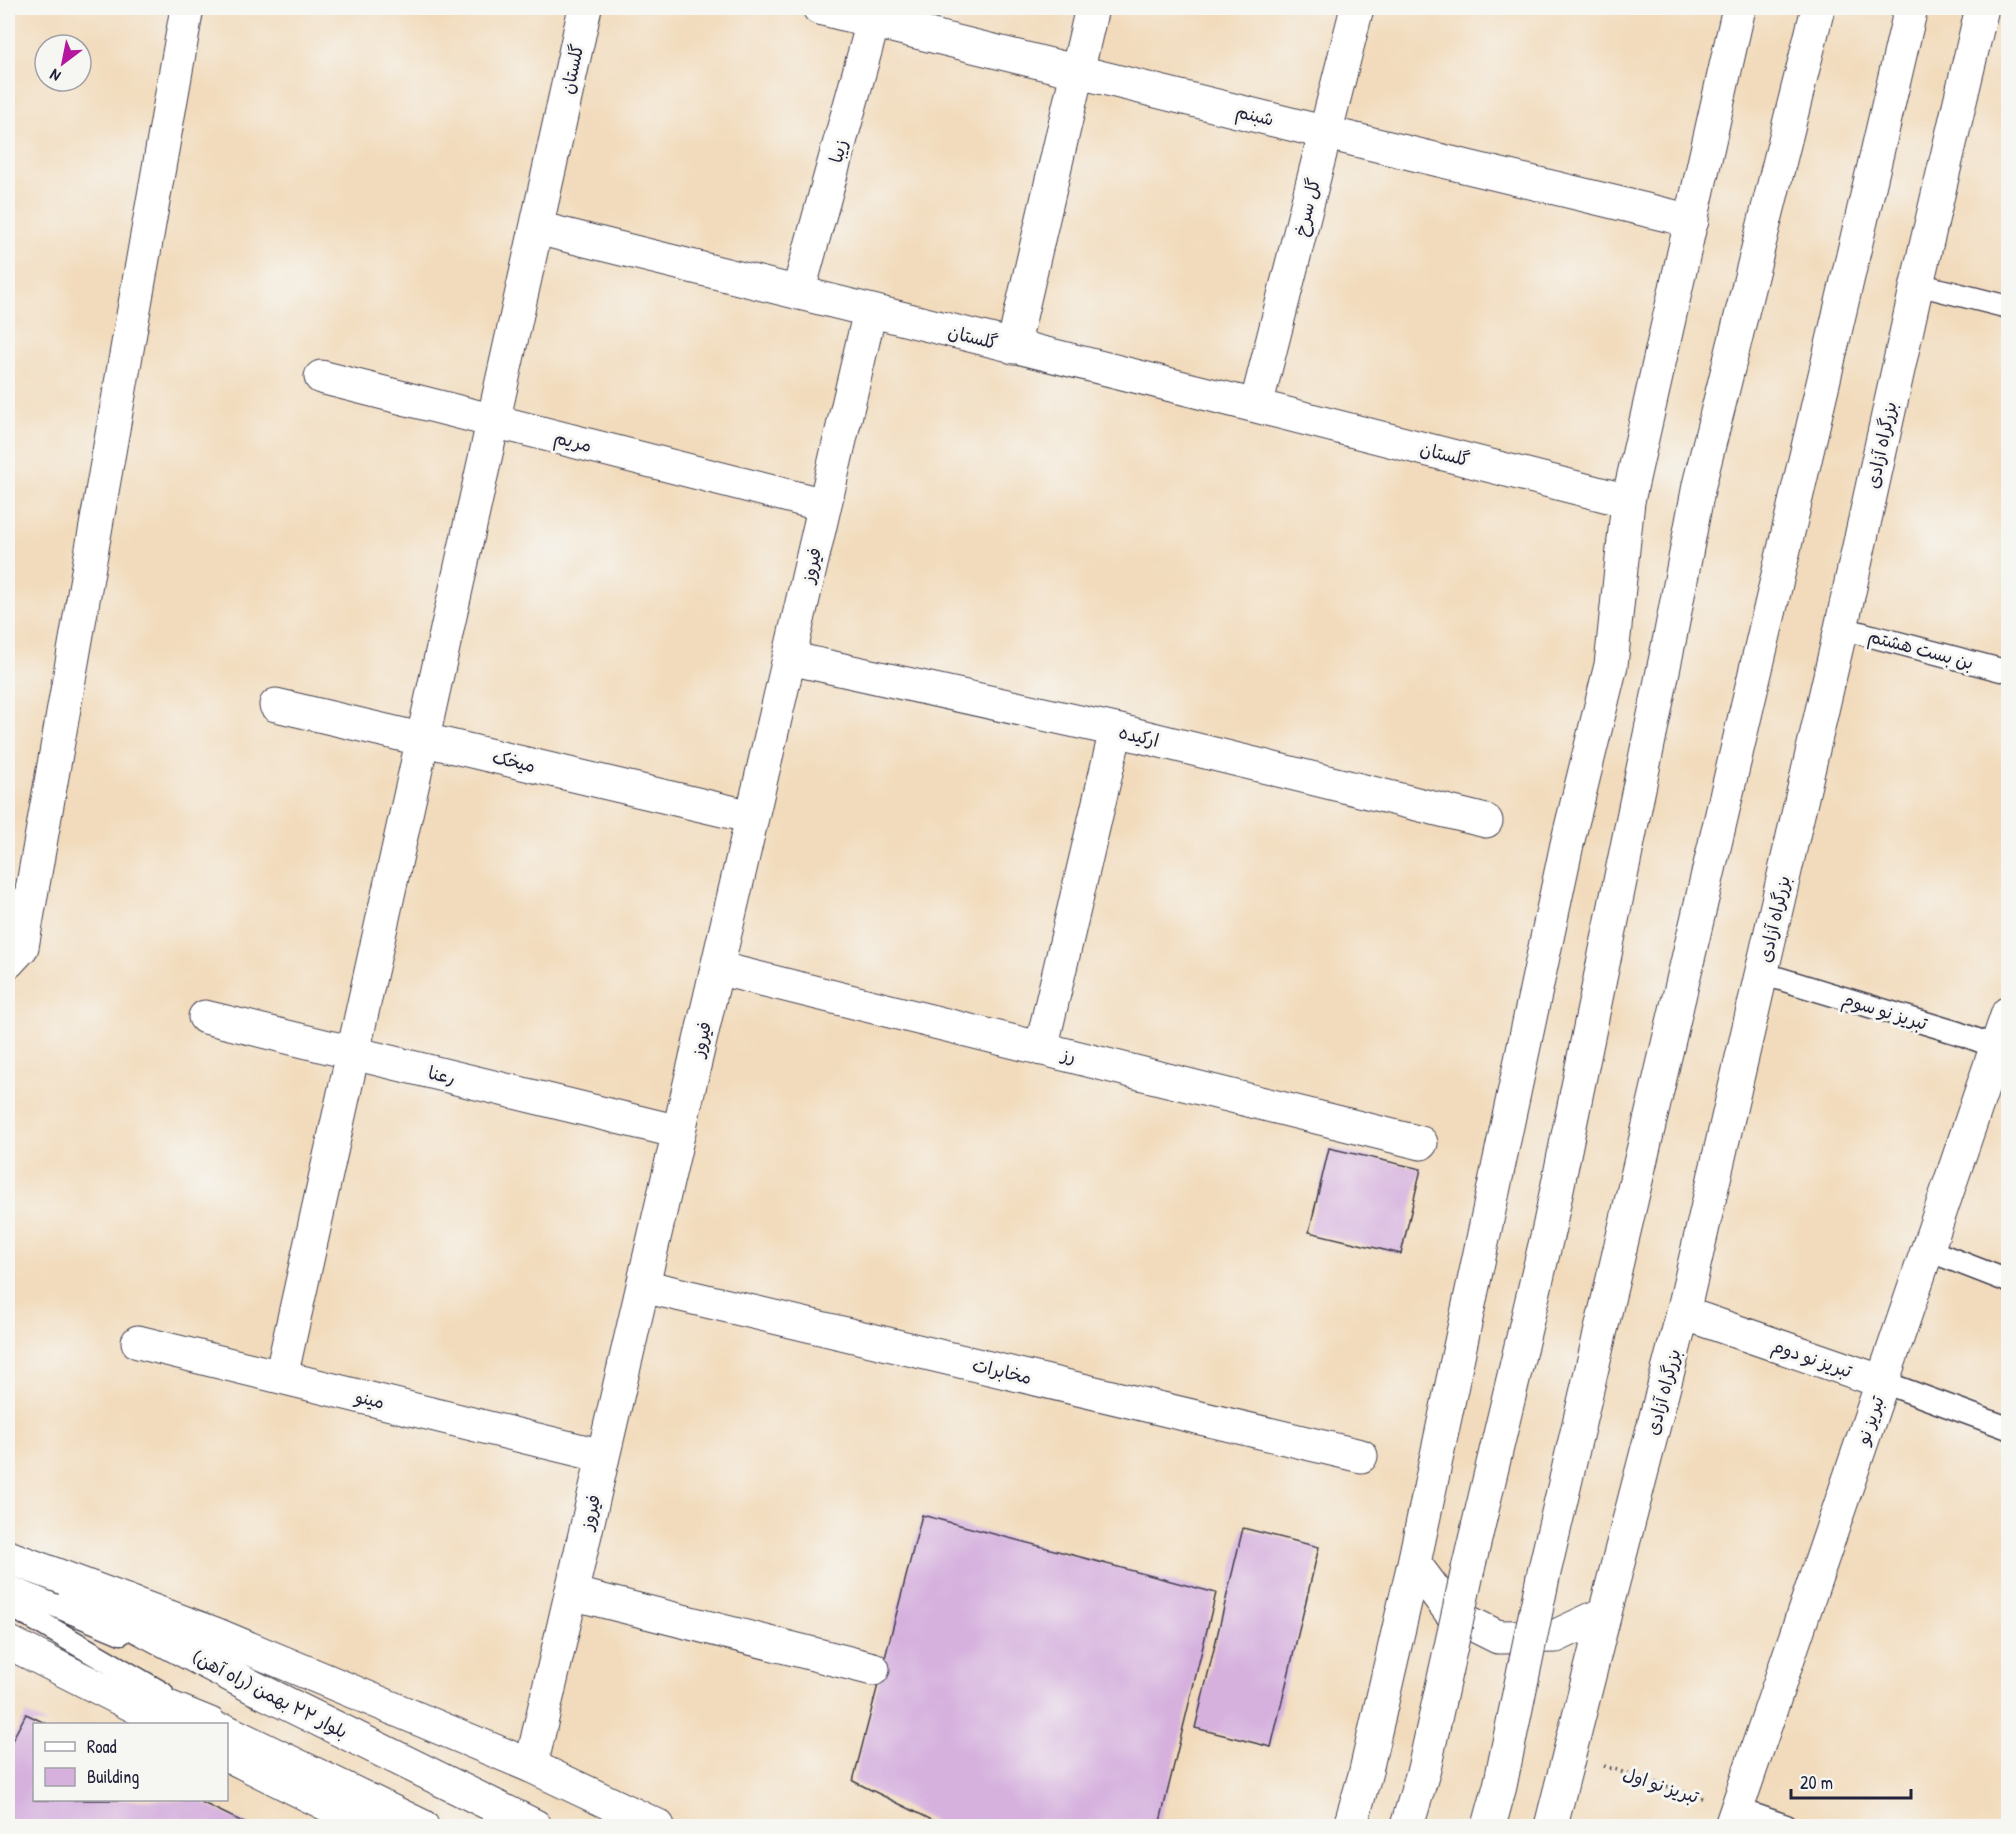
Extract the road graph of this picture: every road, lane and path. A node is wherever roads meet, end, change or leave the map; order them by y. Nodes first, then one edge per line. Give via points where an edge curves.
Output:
1 (187, 8) edge
2 (585, 8) edge
3 (819, 8) edge
4 (1092, 8) edge
5 (1357, 8) edge
6 (1739, 8) edge
7 (1818, 8) edge
8 (1911, 8) edge
9 (1982, 8) edge
10 (876, 14) edge
11 (1077, 71) junction
12 (1326, 133) junction
13 (1692, 221) junction
14 (537, 228) junction
15 (1917, 284) junction
16 (798, 293) junction
17 (2008, 307) edge
18 (870, 311) junction
19 (1013, 347) junction
20 (321, 377) dead end
21 (1256, 406) junction
22 (494, 421) junction
23 (1628, 501) junction
24 (824, 505) junction
25 (1841, 628) junction
26 (789, 658) junction
27 (2001, 670) dead end
28 (276, 705) dead end
29 (1116, 730) junction
30 (423, 739) junction
31 (752, 817) junction
32 (1486, 822) dead end
33 (8, 962) edge
34 (717, 968) junction
35 (1761, 974) junction
36 (2008, 1013) edge
37 (205, 1017) dead end
38 (1041, 1049) junction
39 (2003, 1049) edge
40 (354, 1053) junction
41 (679, 1132) junction
42 (1420, 1143) dead end
43 (1928, 1250) junction
44 (2008, 1281) edge
45 (643, 1286) junction
46 (1683, 1313) junction
47 (138, 1342) dead end
48 (281, 1377) junction
49 (1883, 1382) junction
50 (2008, 1428) edge
51 (603, 1456) junction
52 (1360, 1456) dead end
53 (8, 1557) edge
54 (1414, 1563) junction
55 (8, 1586) edge
56 (571, 1593) junction
57 (8, 1604) edge
58 (1605, 1613) junction
59 (8, 1641) edge
60 (873, 1669) dead end
61 (253, 1687) junction
62 (166, 1723) edge
63 (200, 1723) edge
64 (206, 1723) edge
65 (228, 1735) edge
66 (228, 1736) edge
67 (1570, 1755) junction
68 (531, 1766) junction
69 (1734, 1818) edge
70 (370, 1827) edge
71 (422, 1827) edge
72 (535, 1827) edge
73 (658, 1827) edge
74 (1350, 1827) edge
75 (1407, 1827) edge
76 (1489, 1827) edge
77 (1551, 1827) edge
78 (1786, 1827) edge

1 - 33 main road via 22,947
2 - 14 main road, گلستان
3 - 10 main road, شبنم
4 - 11 main road
5 - 12 main road, گل سرخ
6 - 13 main road
7 - 75 main road, bridge via 1699,485 1549,1228 1424,1769
8 - 76 main road, bridge via 1543,1576
9 - 15 main road, بزرگراه آزادی
10 - 11 main road, شبنم
10 - 16 main road, زیبا
11 - 12 main road, شبنم
11 - 19 main road
12 - 13 main road, شبنم
12 - 21 main road, گل سرخ
13 - 23 main road
14 - 16 main road, گلستان
14 - 22 main road
15 - 17 lane
15 - 25 main road, بزرگراه آزادی
16 - 18 main road, گلستان
18 - 19 main road, گلستان
18 - 24 main road, فیروز
19 - 21 main road, گلستان
20 - 22 main road, مریم
21 - 23 main road, گلستان
22 - 24 main road, مریم
22 - 30 main road
23 - 54 main road via 1611,665 1562,867
24 - 26 main road, فیروز
25 - 27 lane, بن بست هشتم
25 - 35 main road, بزرگراه آزادی
26 - 29 main road, ارکیده
26 - 31 main road, فیروز
28 - 30 main road, میخک
29 - 32 main road, ارکیده
29 - 38 main road
30 - 31 main road, میخک
30 - 40 main road
31 - 34 main road, فیروز
34 - 38 main road, رز
34 - 41 main road, فیروز
35 - 39 lane, تبریز نو سوم
35 - 46 main road, بزرگراه آزادی
36 - 39 main road, تبریز نو
37 - 40 main road, رعنا
38 - 42 main road, رز
39 - 43 main road, تبریز نو
40 - 41 main road, رعنا
40 - 48 main road
41 - 45 main road, فیروز
43 - 44 lane
43 - 49 main road, تبریز نو
45 - 51 main road, فیروز
45 - 52 main road, مخابرات
46 - 49 main road, تبریز نو دوم
46 - 58 main road, بزرگراه آزادی
47 - 48 main road, مینو
48 - 51 main road, مینو
49 - 50 lane, تبریز نو دوم
49 - 69 main road, تبریز نو
51 - 56 main road, فیروز
53 - 61 main road, بلوار ۲۲ بهمن (راه آهن)
53 - 68 main road via 215,1634
54 - 58 main road via 1452,1614 1498,1637 1556,1636
54 - 74 main road
55 - 61 lane
56 - 60 main road
56 - 68 main road, فیروز
57 - 64 lane
58 - 67 main road, بزرگراه آزادی
59 - 62 main road
59 - 63 main road
61 - 72 main road, بلوار ۲۲ بهمن (راه آهن)
65 - 71 main road
66 - 70 main road
67 - 69 path, تبریز نو اول
67 - 77 main road, بزرگراه آزادی
68 - 73 main road
69 - 78 lane

